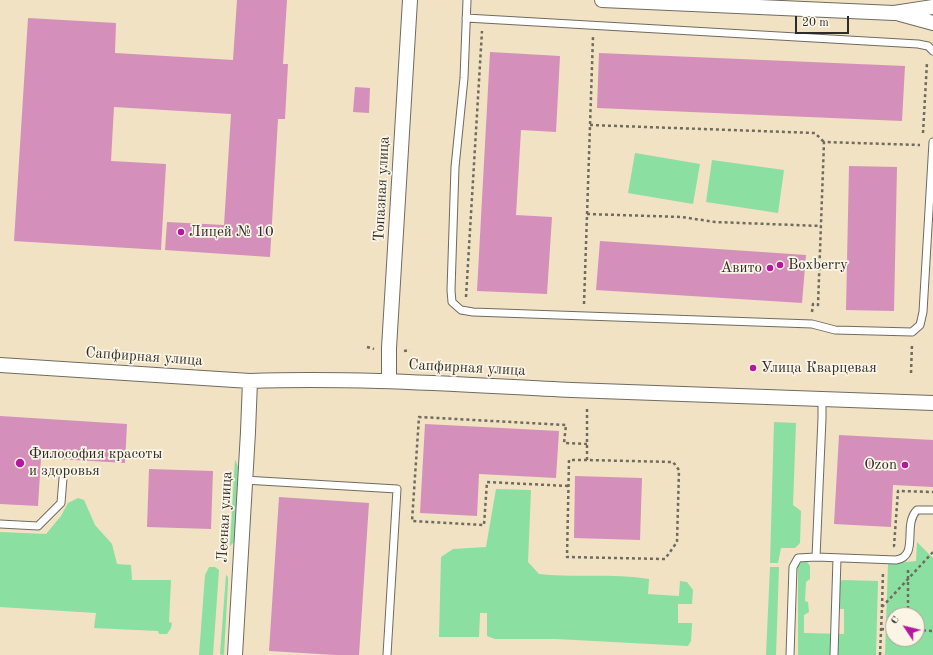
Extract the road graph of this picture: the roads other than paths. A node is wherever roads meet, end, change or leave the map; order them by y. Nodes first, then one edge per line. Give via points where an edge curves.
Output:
1 (410, 0) edge
2 (468, 0) edge
3 (602, 0) edge
4 (933, 7) edge
5 (894, 13) junction
6 (466, 18) junction
7 (933, 23) edge
8 (933, 51) edge
9 (933, 142) edge
10 (933, 146) edge
11 (0, 365) edge
12 (250, 380) junction
13 (389, 381) junction
14 (822, 399) junction
15 (933, 403) edge
16 (63, 478) dead end
17 (244, 480) junction
18 (933, 510) edge
19 (0, 524) edge
20 (816, 557) junction
21 (837, 558) junction
22 (234, 655) edge
23 (387, 655) edge
24 (790, 655) edge
25 (834, 655) edge

1 - 13 street, Топазная улица
2 - 6 lane
3 - 5 street
4 - 5 street
5 - 7 street
6 - 8 lane via 918,44 928,46
6 - 10 lane via 464,78 455,167 451,290 452,302 461,310 812,324 835,330 912,332 920,325 923,312
9 - 10 lane
11 - 12 street, Сапфирная улица
12 - 13 street, Сапфирная улица
12 - 17 street, Лесная улица
13 - 14 street, Сапфирная улица
14 - 15 street, Сапфирная улица
14 - 20 lane
16 - 19 lane via 61,503 38,526
17 - 22 street, Лесная улица
17 - 23 lane via 397,489
18 - 21 lane via 916,510 912,514 907,554 903,558
20 - 21 lane
20 - 24 lane via 798,558 793,567
21 - 25 lane

